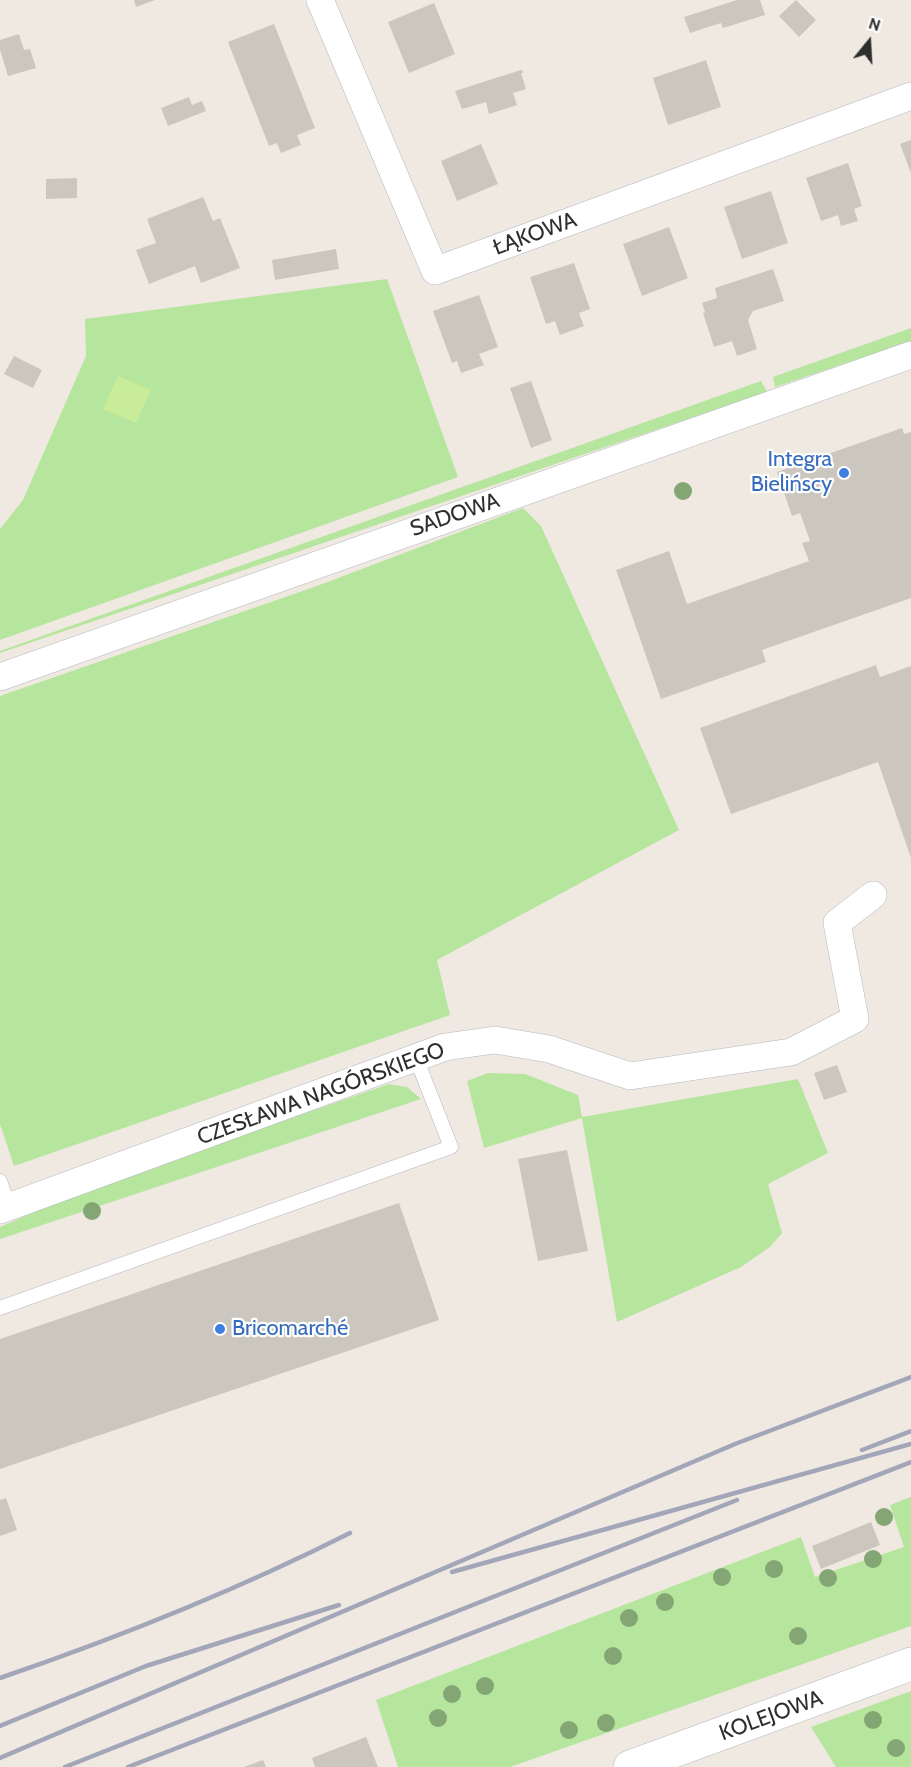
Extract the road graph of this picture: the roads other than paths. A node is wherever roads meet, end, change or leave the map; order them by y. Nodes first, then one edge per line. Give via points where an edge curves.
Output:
1 (320, 0) edge
2 (911, 96) edge
3 (911, 354) edge
4 (0, 677) edge
5 (873, 895) dead end
6 (416, 1058) junction
7 (0, 1181) edge
8 (5, 1208) edge
9 (0, 1308) edge
10 (911, 1664) edge
11 (642, 1765) edge

1 - 2 street, ŁĄKOWA via 435,271
3 - 4 street, SADOWA
5 - 6 street, CZESŁAWA NAGÓRSKIEGO via 837,923 855,1019 791,1052 630,1076 549,1049 495,1040 445,1047
6 - 8 street, CZESŁAWA NAGÓRSKIEGO
6 - 9 lane via 451,1147
7 - 8 lane
10 - 11 street, KOLEJOWA

